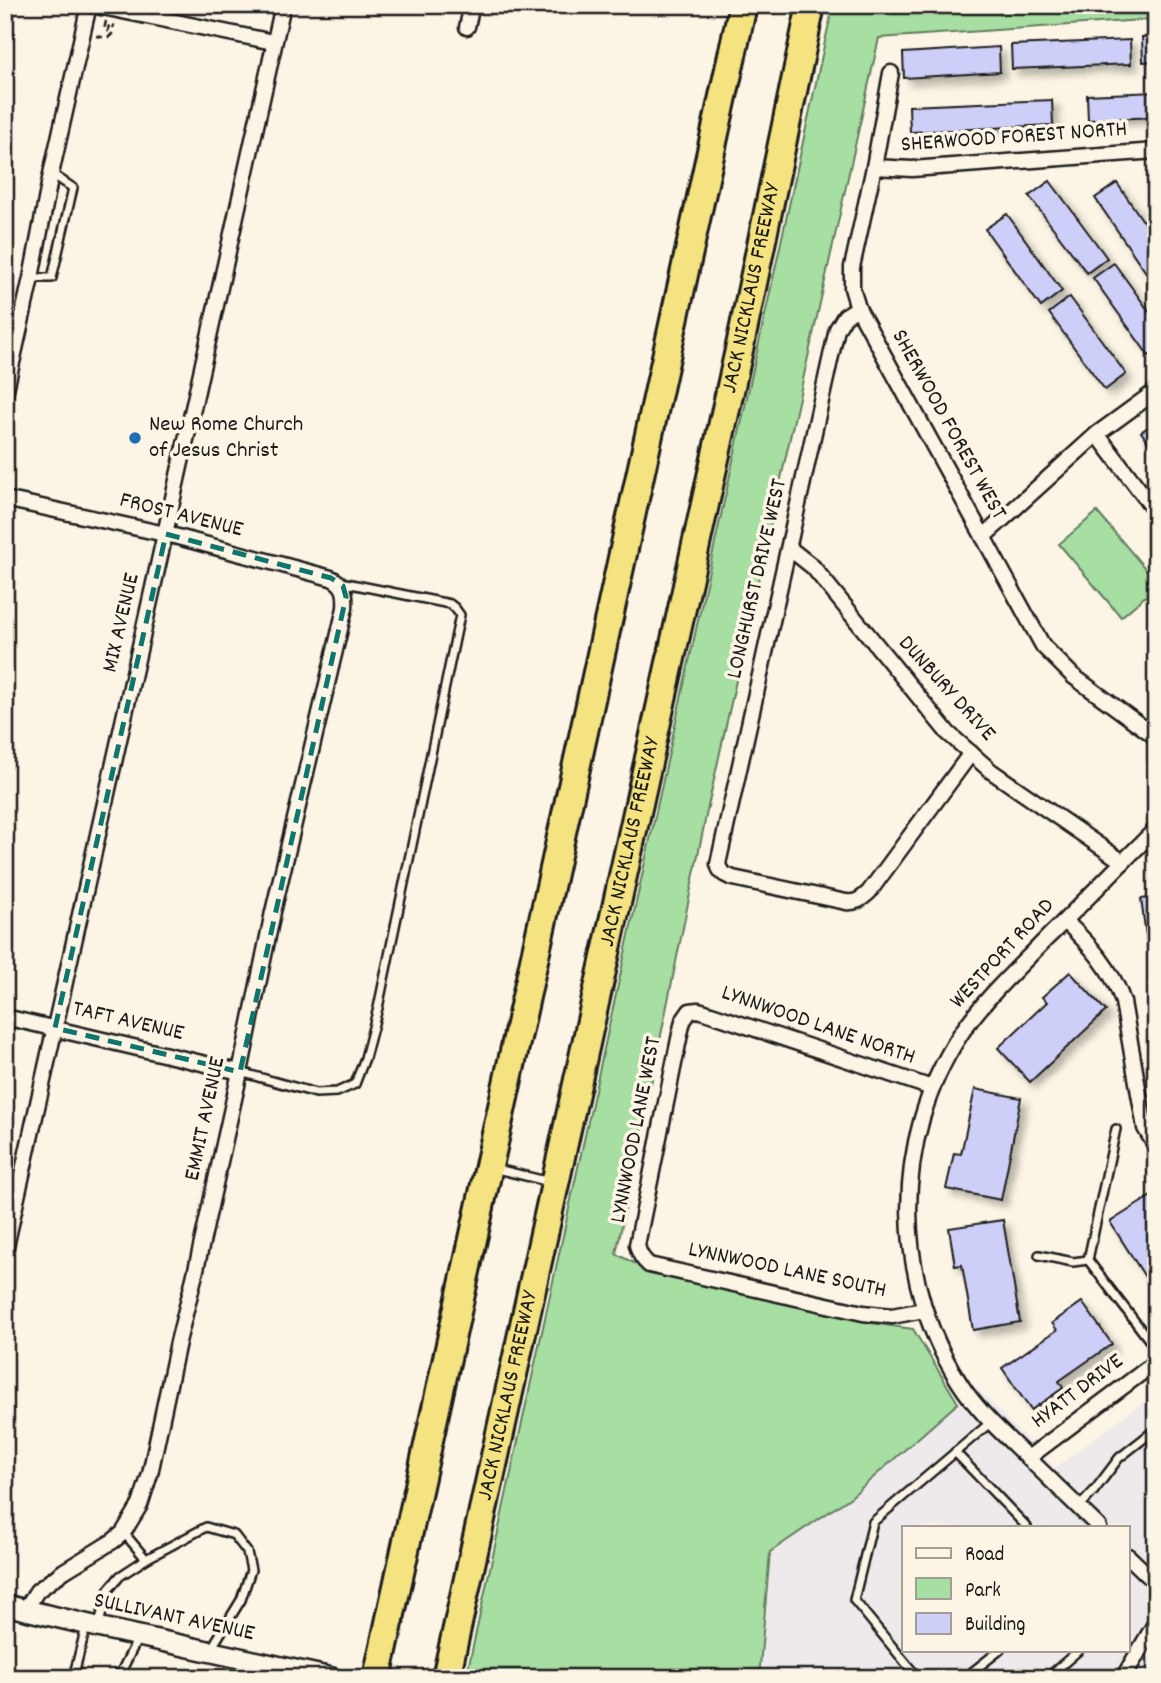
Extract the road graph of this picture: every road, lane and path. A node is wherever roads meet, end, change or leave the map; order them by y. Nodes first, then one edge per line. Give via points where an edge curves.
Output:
1 (64, 5) edge
2 (91, 5) edge
3 (282, 5) edge
4 (472, 5) edge
5 (743, 5) edge
6 (811, 5) edge
7 (467, 27) dead end
8 (83, 33) junction
9 (273, 42) junction
10 (891, 73) dead end
11 (1156, 151) edge
12 (874, 167) junction
13 (51, 174) junction
14 (31, 278) junction
15 (858, 308) junction
16 (1156, 391) edge
17 (5, 394) edge
18 (1097, 434) junction
19 (5, 499) edge
20 (1156, 512) edge
21 (166, 534) junction
22 (984, 537) junction
23 (789, 548) junction
24 (341, 584) junction
25 (1156, 737) edge
26 (971, 753) junction
27 (1156, 829) edge
28 (1123, 862) junction
29 (1065, 921) junction
30 (690, 1011) joint
31 (5, 1017) edge
32 (55, 1028) junction
33 (240, 1072) junction
34 (932, 1088) junction
35 (1116, 1129) dead end
36 (1156, 1147) edge
37 (489, 1167) junction
38 (555, 1183) junction
39 (5, 1251) edge
40 (1040, 1255) dead end
41 (642, 1259) joint
42 (1088, 1260) junction
43 (924, 1310) junction
44 (1156, 1349) edge
45 (1156, 1362) edge
46 (991, 1422) junction
47 (1156, 1429) edge
48 (955, 1452) junction
49 (1028, 1458) junction
50 (1078, 1507) junction
51 (1026, 1526) edge
52 (1097, 1526) edge
53 (123, 1533) junction
54 (1130, 1558) edge
55 (146, 1559) junction
56 (1156, 1583) edge
57 (15, 1608) edge
58 (1156, 1622) edge
59 (92, 1626) junction
60 (139, 1636) junction
61 (210, 1651) junction
62 (998, 1652) edge
63 (1077, 1652) edge
64 (967, 1677) edge
65 (73, 1678) edge
66 (118, 1678) edge
67 (332, 1678) edge
68 (377, 1678) edge
69 (446, 1678) edge
70 (918, 1678) edge
71 (979, 1678) edge
72 (1047, 1678) edge
73 (1123, 1678) edge

1 - 8 path, bridge via 111,18 113,34 108,38
2 - 8 street
2 - 9 street
3 - 9 street, MIX AVENUE
4 - 7 street
5 - 37 highway
6 - 38 highway, JACK NICKLAUS FREEWAY
8 - 13 street
9 - 21 street, MIX AVENUE
10 - 12 street, SHERWOOD FOREST WEST
11 - 12 street, SHERWOOD FOREST NORTH via 912,169
12 - 15 street, SHERWOOD FOREST WEST via 852,267
13 - 14 street
13 - 14 lane via 72,188 52,278
14 - 17 street
15 - 22 street, SHERWOOD FOREST WEST
15 - 23 street, LONGHURST DRIVE WEST via 845,316 837,329
16 - 18 street
18 - 20 street
18 - 22 street
19 - 21 street, FROST AVENUE
21 - 24 street, FROST AVENUE
21 - 32 street, MIX AVENUE
22 - 25 street, SHERWOOD FOREST WEST via 1043,646 1073,676
23 - 26 street, DUNBURY DRIVE via 813,567 948,733
23 - 26 street, LONGHURST DRIVE WEST via 719,870 733,878 860,901
24 - 33 street, EMMIT AVENUE via 345,608
24 - 33 lane via 450,604 460,615 458,625 378,1009 355,1084 337,1092 316,1093
26 - 28 street, DUNBURY DRIVE
27 - 28 street, WESTPORT ROAD
28 - 29 street, WESTPORT ROAD
29 - 34 street, WESTPORT ROAD via 981,1007 962,1031
29 - 36 street via 1095,951 1117,985 1145,1128
30 - 34 street, LYNNWOOD LANE NORTH via 705,1012
30 - 41 street, LYNNWOOD LANE WEST via 680,1034 637,1245
31 - 32 street, TAFT AVENUE
32 - 33 street, TAFT AVENUE
32 - 39 street, MIX AVENUE
33 - 53 street, EMMIT AVENUE via 150,1474 140,1505
34 - 43 street, WESTPORT ROAD via 909,1177 908,1214
35 - 42 lane
37 - 38 lane
37 - 68 highway
38 - 69 highway, JACK NICKLAUS FREEWAY
40 - 42 lane via 1073,1262
41 - 43 street, LYNNWOOD LANE SOUTH via 649,1265 863,1313 892,1316
42 - 44 lane
43 - 46 street, WESTPORT ROAD via 947,1361
45 - 49 street, HYATT DRIVE
46 - 48 lane
46 - 49 street, WESTPORT ROAD
47 - 50 lane via 1119,1458
48 - 51 lane
48 - 70 lane via 873,1522 854,1600
49 - 50 street, WESTPORT ROAD
50 - 52 street, WESTPORT ROAD
53 - 55 lane
53 - 57 street, EMMIT AVENUE
54 - 56 street
55 - 59 lane via 109,1589
55 - 61 lane via 206,1527 234,1535 247,1552 251,1570 241,1600
57 - 59 street, SULLIVANT AVENUE
58 - 73 street
59 - 60 street, SULLIVANT AVENUE
59 - 65 lane
60 - 61 street, SULLIVANT AVENUE
60 - 66 lane
61 - 67 street, SULLIVANT AVENUE
62 - 64 lane
63 - 72 lane
64 - 71 lane

